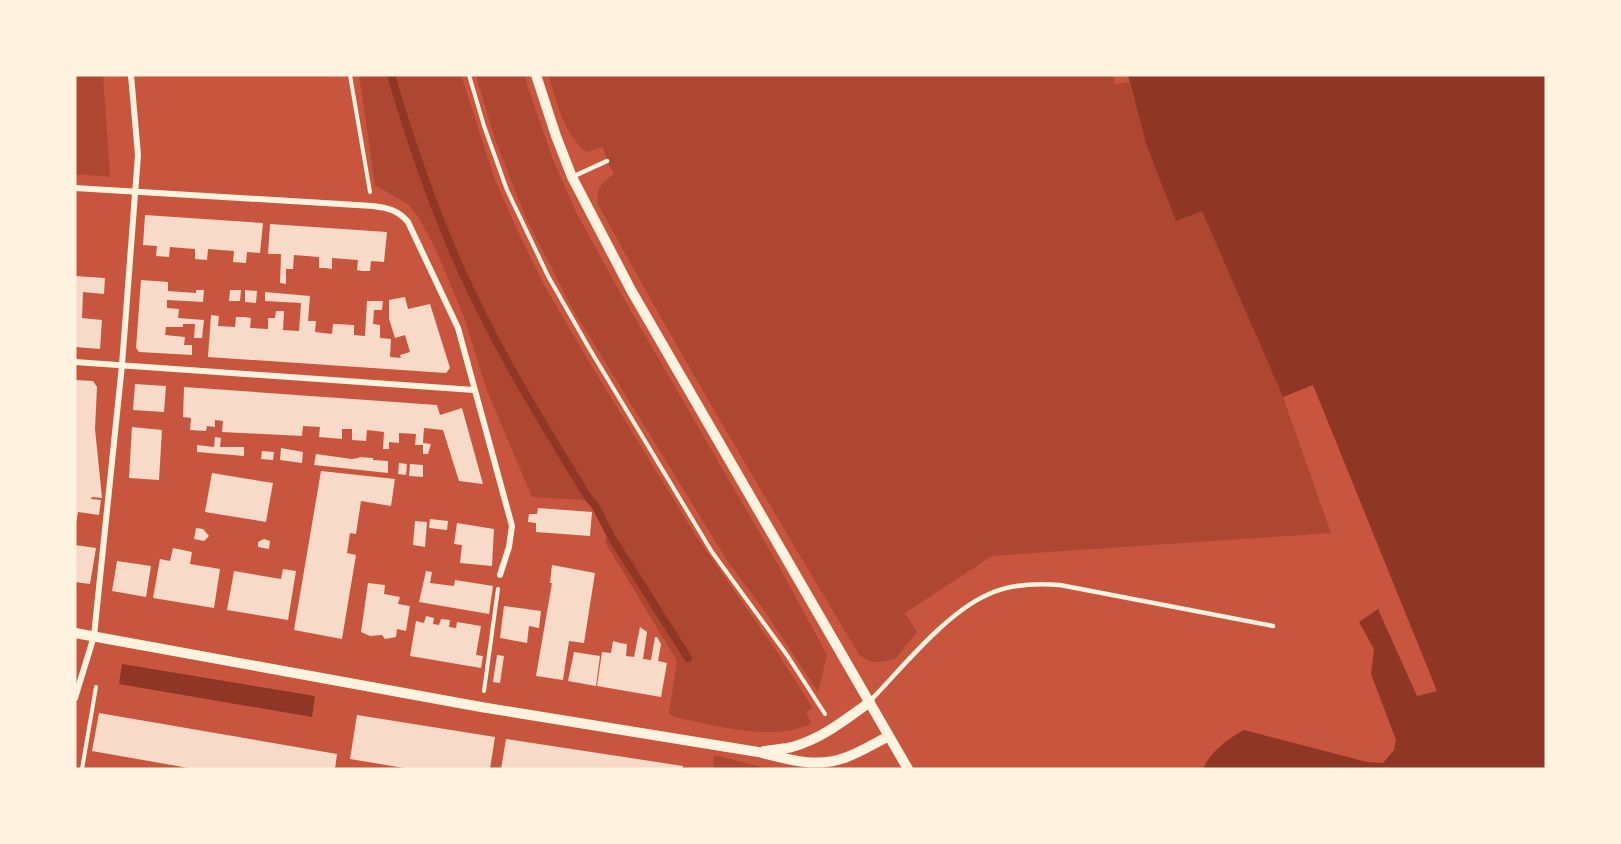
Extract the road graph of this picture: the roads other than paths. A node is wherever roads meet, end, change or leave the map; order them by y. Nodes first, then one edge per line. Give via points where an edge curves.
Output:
1 (131, 75) edge
2 (536, 75) edge
3 (607, 161) dead end
4 (572, 177) junction
5 (75, 189) edge
6 (134, 190) junction
7 (75, 362) edge
8 (122, 365) junction
9 (474, 390) junction
10 (501, 575) road end
11 (1273, 626) dead end
12 (75, 633) edge
13 (94, 636) junction
14 (75, 698) edge
15 (870, 702) junction
16 (889, 736) junction
17 (758, 752) junction
18 (908, 769) edge

1 - 6 street via 138,154
2 - 4 street
3 - 4 lane
4 - 15 street via 631,290
5 - 6 street
6 - 8 street
6 - 9 street via 373,206 400,212 458,328
7 - 8 street
8 - 9 street
8 - 13 street
9 - 10 street via 512,525
11 - 15 lane via 1060,585 1018,586 987,594 960,611
12 - 13 street
13 - 14 street
13 - 17 street
15 - 16 street
15 - 17 street via 813,740
16 - 17 street via 849,757 828,762 797,762
16 - 18 street

